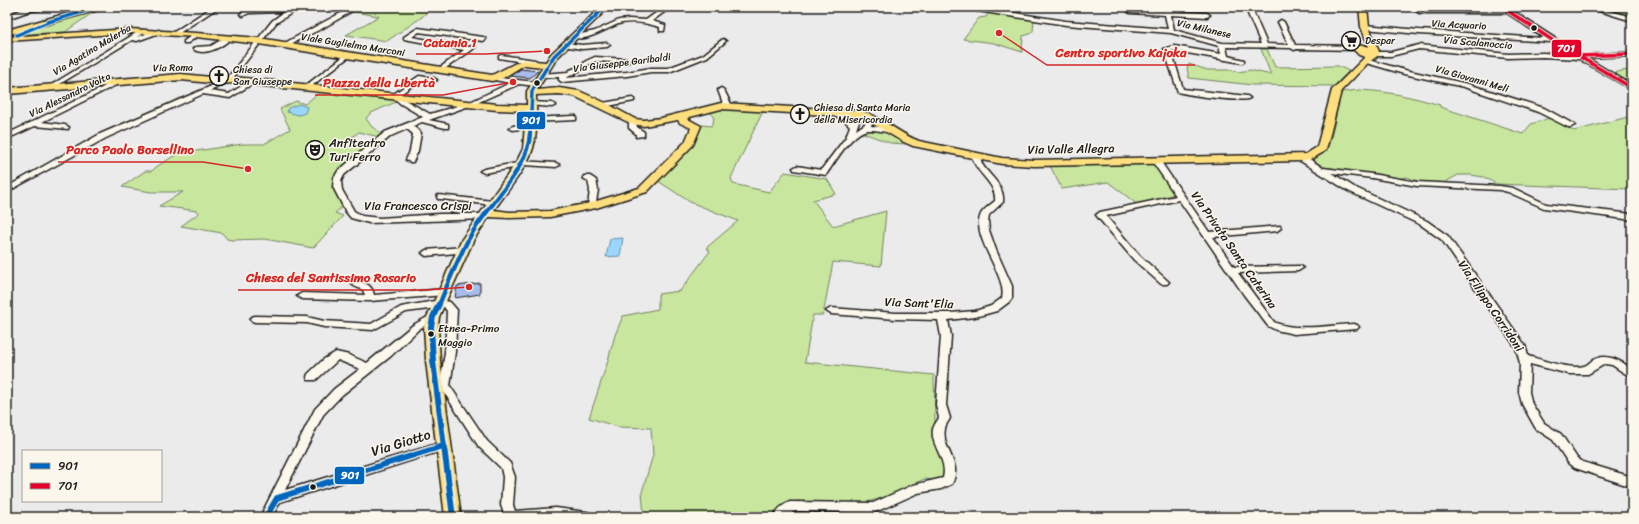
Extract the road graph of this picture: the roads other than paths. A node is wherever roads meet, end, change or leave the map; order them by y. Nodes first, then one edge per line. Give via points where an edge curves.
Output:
1 (216, 7) edge
2 (274, 7) edge
3 (356, 7) edge
4 (605, 7) edge
5 (668, 7) edge
6 (965, 7) edge
7 (1248, 7) edge
8 (1502, 7) edge
9 (1589, 7) edge
10 (43, 8) edge
11 (94, 8) edge
12 (295, 8) edge
13 (1363, 8) edge
14 (1130, 10) dead end
15 (1168, 10) edge
16 (1419, 11) dead end
17 (1508, 11) junction
18 (243, 14) dead end
19 (1207, 15) dead end
20 (7, 16) edge
21 (1632, 19) edge
22 (48, 22) junction
23 (647, 22) junction
24 (1281, 22) dead end
25 (1365, 27) junction
26 (662, 30) dead end
27 (143, 31) junction
28 (1171, 31) junction
29 (159, 32) junction
30 (7, 33) edge
31 (174, 34) junction
32 (17, 35) junction
33 (196, 35) junction
34 (40, 36) junction
35 (575, 36) junction
36 (228, 38) junction
37 (7, 39) edge
38 (1552, 40) junction
39 (126, 41) junction
40 (259, 41) junction
41 (723, 41) dead end
42 (1370, 41) junction
43 (186, 42) dead end
44 (284, 45) junction
45 (565, 45) junction
46 (607, 45) dead end
47 (1222, 45) junction
48 (1265, 47) junction
49 (1294, 48) junction
50 (1344, 48) joint
51 (196, 49) dead end
52 (470, 49) junction
53 (1362, 52) junction
54 (1375, 53) junction
55 (1632, 54) edge
56 (348, 55) junction
57 (1579, 56) junction
58 (500, 57) dead end
59 (1225, 57) junction
60 (1242, 60) dead end
61 (627, 61) dead end
62 (548, 64) junction
63 (440, 70) junction
64 (492, 78) junction
65 (564, 78) junction
66 (227, 80) junction
67 (434, 80) dead end
68 (120, 81) junction
69 (253, 81) junction
70 (517, 82) junction
71 (536, 84) junction
72 (52, 87) junction
73 (307, 87) junction
74 (1632, 88) edge
75 (7, 90) edge
76 (721, 90) dead end
77 (203, 92) junction
78 (230, 96) junction
79 (239, 98) dead end
80 (399, 98) junction
81 (1247, 98) dead end
82 (632, 100) dead end
83 (470, 104) junction
84 (552, 105) dead end
85 (603, 105) junction
86 (531, 106) junction
87 (728, 106) junction
88 (153, 108) dead end
89 (163, 110) junction
90 (825, 111) junction
91 (866, 115) junction
92 (425, 118) junction
93 (573, 118) dead end
94 (686, 118) junction
95 (632, 121) junction
96 (531, 122) junction
97 (36, 124) junction
98 (853, 125) junction
99 (1571, 125) dead end
100 (408, 126) junction
101 (445, 126) dead end
102 (65, 127) dead end
103 (512, 128) dead end
104 (863, 128) junction
105 (892, 131) junction
106 (639, 136) dead end
107 (7, 137) edge
108 (850, 137) junction
109 (976, 157) junction
110 (1302, 158) junction
111 (987, 159) junction
112 (410, 160) dead end
113 (1156, 161) junction
114 (521, 164) junction
115 (556, 165) dead end
116 (797, 168) dead end
117 (1320, 170) junction
118 (484, 171) dead end
119 (988, 175) junction
120 (587, 178) dead end
121 (7, 190) edge
122 (441, 197) dead end
123 (1181, 197) junction
124 (592, 206) junction
125 (487, 211) junction
126 (1632, 217) edge
127 (1277, 228) dead end
128 (1207, 235) junction
129 (463, 250) junction
130 (426, 253) dead end
131 (1298, 268) dead end
132 (1232, 270) junction
133 (1164, 282) dead end
134 (357, 284) dead end
135 (302, 296) dead end
136 (442, 297) junction
137 (370, 298) junction
138 (831, 311) dead end
139 (434, 317) junction
140 (943, 318) junction
141 (255, 319) dead end
142 (1354, 327) dead end
143 (1524, 359) junction
144 (368, 368) junction
145 (1632, 374) edge
146 (312, 377) dead end
147 (443, 446) junction
148 (1632, 482) edge
149 (277, 498) junction
150 (266, 517) edge
151 (453, 517) edge
152 (511, 517) edge
153 (586, 517) edge
154 (779, 517) edge

1 - 31 street
2 - 12 street
3 - 44 street
4 - 35 main road
5 - 23 street
6 - 28 street, Via Milanese via 1066,23
7 - 48 street
8 - 17 street
9 - 21 street
10 - 20 street via 28,9
11 - 22 main road
12 - 18 street via 248,11
12 - 40 street via 278,18
13 - 25 main road
14 - 15 street
15 - 19 street
15 - 28 street
16 - 17 street
17 - 38 street
22 - 30 main road
22 - 32 main road
23 - 26 street via 663,26
23 - 35 street via 624,21 590,35
24 - 49 street
25 - 38 street, Via Acquario
25 - 42 main road
27 - 29 main road, Viale Guglielmo Marconi
27 - 34 main road, Viale Guglielmo Marconi
27 - 39 street, Via Agatino Malerba
28 - 47 street, Via Milanese
29 - 31 main road, Viale Guglielmo Marconi
29 - 39 street
30 - 32 main road
31 - 33 main road, Viale Guglielmo Marconi
32 - 34 main road
32 - 37 main road
33 - 36 main road, Viale Guglielmo Marconi
33 - 43 street
34 - 37 main road
35 - 45 main road
36 - 40 main road, Viale Guglielmo Marconi
36 - 51 street via 217,48
38 - 57 street
39 - 72 street, Via Agatino Malerba
40 - 44 main road, Viale Guglielmo Marconi
40 - 66 street
41 - 65 street, Via Giuseppe Garibaldi via 705,56 669,70
42 - 53 main road
42 - 54 main road
44 - 56 main road, Viale Guglielmo Marconi
45 - 46 street
45 - 62 main road
47 - 48 street, Via Milanese
47 - 59 street
48 - 49 street, Via Milanese
49 - 50 street, Via Milanese
50 - 53 street, Via Giovanni Meli
52 - 52 street via 485,38 418,30 406,38
52 - 63 street
53 - 54 main road
53 - 54 main road
53 - 99 street, Via Giovanni Meli via 1404,72 1466,86 1535,108
53 - 110 main road, Via Valle Allegra via 1337,90 1322,148
54 - 57 street, Via Scalanoccio via 1391,54 1419,46 1508,56
55 - 57 street, Via Scalanoccio
56 - 63 main road, Viale Guglielmo Marconi
56 - 73 street
57 - 74 street
58 - 62 street
59 - 60 street
59 - 81 street via 1167,49 1180,91
61 - 65 street via 595,59
62 - 64 main road via 522,63 506,70 497,78
62 - 71 main road
63 - 64 main road, Viale Guglielmo Marconi
64 - 70 street, Via Giuseppe Garibaldi
65 - 71 street, Via Giuseppe Garibaldi
66 - 68 main road, Via Roma via 181,77
66 - 69 main road, Via Roma
66 - 77 street
67 - 80 street via 419,78
68 - 72 main road, Via Roma
68 - 97 street, Via Alessandro Volta
69 - 73 main road, Via Roma
69 - 78 street
70 - 71 street, Via Giuseppe Garibaldi
70 - 83 street, Via Francesco Crispi
71 - 85 main road via 576,93
71 - 86 main road
72 - 75 main road, Via Roma
73 - 80 main road, Via Roma
76 - 87 street
77 - 78 street
77 - 89 street
78 - 79 street
80 - 83 main road, Via Roma
80 - 92 street
82 - 85 street
83 - 86 main road, Via Roma
83 - 92 street, Via Francesco Crispi
84 - 86 street
85 - 95 main road
86 - 96 main road
87 - 90 main road, Via Valle Allegra
87 - 94 main road, Via Valle Allegra via 714,107
88 - 89 street
89 - 121 street via 91,142
90 - 91 main road, Via Valle Allegra
90 - 98 street via 846,117
91 - 98 street via 857,118
91 - 104 street via 869,123
91 - 105 main road, Via Valle Allegra
92 - 100 street, Via Francesco Crispi
92 - 101 street
93 - 96 street
94 - 95 main road, Via Valle Allegra via 644,123
94 - 124 main road via 696,126 689,143 643,190
95 - 106 street via 633,128 641,134
96 - 103 street
96 - 114 main road via 528,149
97 - 102 street
97 - 107 street, Via Alessandro Volta
98 - 108 street
100 - 112 street via 417,132
100 - 125 street, Via Francesco Crispi via 382,138 338,175 336,185 354,217 383,220
104 - 105 street
104 - 108 street
105 - 109 main road, Via Valle Allegra via 912,142
108 - 116 street via 823,173
109 - 111 main road, Via Valle Allegra
109 - 119 street
110 - 113 main road, Via Valle Allegra
110 - 117 street, Via Filippo Corridoni
111 - 113 main road, Via Valle Allegra via 1034,163
111 - 119 street via 985,162
113 - 123 street, Via Privata Santa Caterina
114 - 115 street
114 - 118 street
114 - 125 main road
117 - 126 street via 1417,184 1500,188 1544,206
117 - 143 street, Via Filippo Corridoni via 1351,189 1424,223 1445,238 1518,341
119 - 140 street, Via Sant'Elia via 1000,199 985,215 987,238 1008,294 1006,300 996,308 970,315
120 - 124 street via 592,180 594,190
122 - 125 street
123 - 128 street, Via Privata Santa Caterina
123 - 133 street via 1100,215 1137,258
124 - 125 main road via 538,215
125 - 129 main road
127 - 128 street
128 - 132 street, Via Privata Santa Caterina
129 - 130 street
129 - 136 main road
131 - 132 street
132 - 142 street, Via Privata Santa Caterina via 1271,324 1279,328 1294,331
134 - 137 street via 365,286 370,291
135 - 137 street
136 - 137 street
136 - 139 main road
136 - 141 street via 404,309 373,327 324,324 307,320
136 - 152 street via 452,310 446,386 483,444 506,466 509,477 507,505
138 - 140 street, Via Sant'Elia
139 - 144 street via 416,327
139 - 147 main road via 431,326 433,361
140 - 154 street via 946,336 941,405 945,418 939,428 951,464 948,481 927,485 873,508 798,506 790,507
143 - 145 street via 1576,371 1588,370 1592,365 1609,359
143 - 148 street, Via Filippo Corridoni via 1525,397 1540,426 1557,437 1579,466
144 - 146 street via 336,356
144 - 149 street via 318,412
147 - 149 street, Via Giotto
147 - 151 main road
149 - 150 street
152 - 153 street via 556,513

